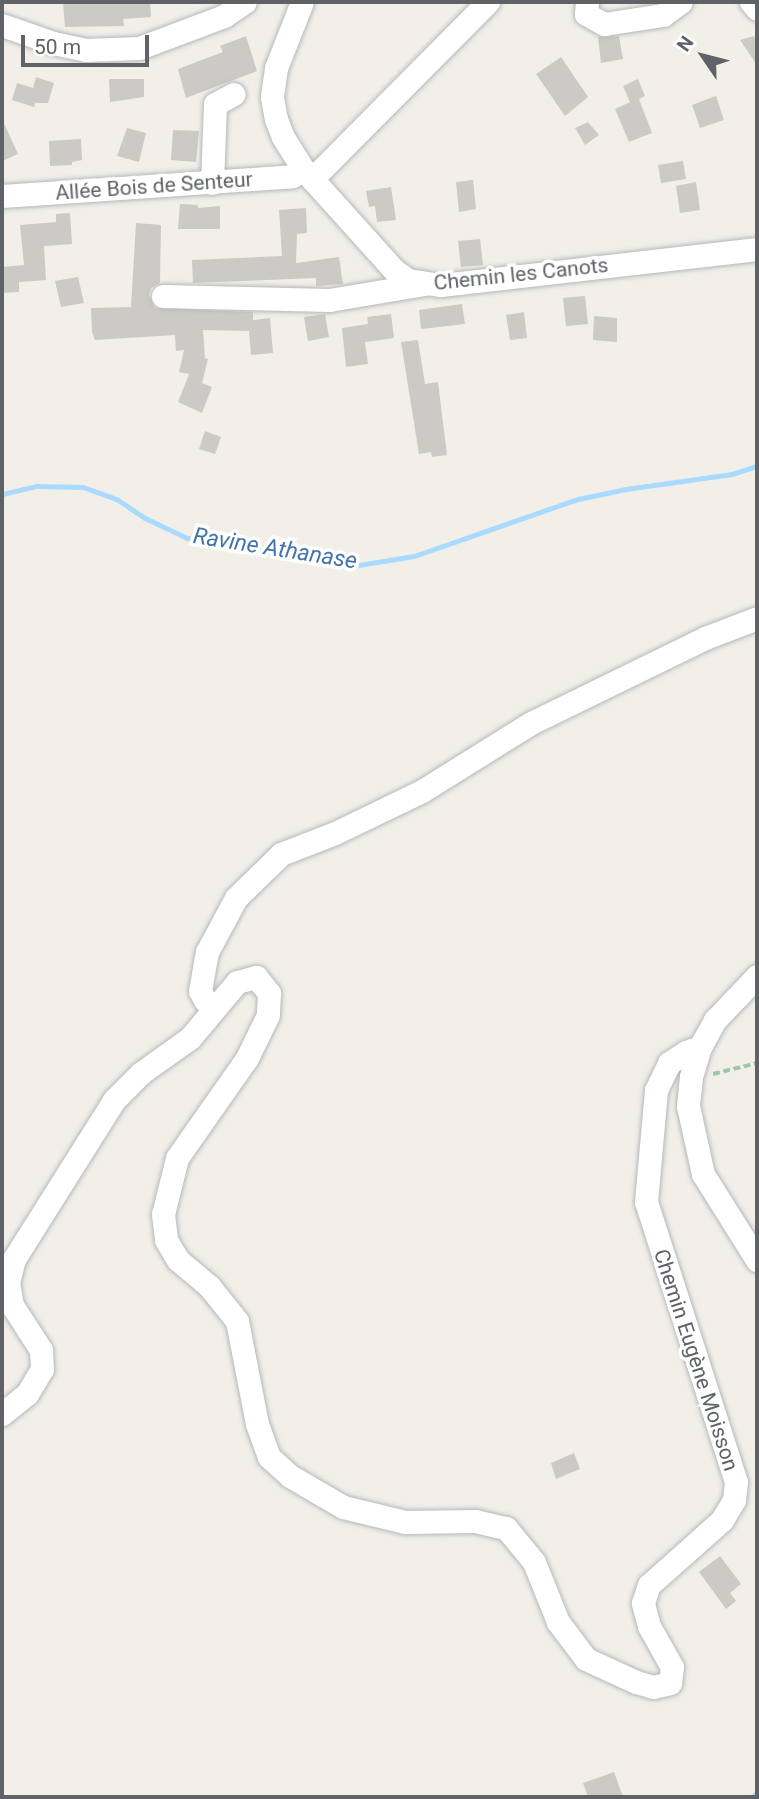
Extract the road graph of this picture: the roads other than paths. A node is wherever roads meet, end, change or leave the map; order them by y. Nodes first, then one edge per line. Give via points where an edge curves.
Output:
1 (245, 2) edge
2 (302, 2) edge
3 (488, 2) edge
4 (587, 2) edge
5 (681, 2) edge
6 (751, 2) edge
7 (223, 9) edge
8 (757, 9) edge
9 (2, 25) edge
10 (234, 94) dead end
11 (308, 174) junction
12 (212, 183) junction
13 (2, 196) edge
14 (757, 249) edge
15 (425, 284) junction
16 (163, 296) dead end
17 (757, 618) edge
18 (757, 976) edge
19 (216, 1006) junction
20 (700, 1047) junction
21 (757, 1260) edge
22 (2, 1414) edge

1 - 7 street
2 - 11 street, Chemin les Canots via 284,42 272,97 283,136
3 - 11 street
4 - 5 street via 586,14 604,24 663,15
6 - 8 street
7 - 9 street via 139,47 109,50 53,43
10 - 12 street via 215,104
11 - 12 street, Allée Bois de Senteur
11 - 15 street, Chemin les Canots via 394,270
12 - 13 street, Allée Bois de Senteur
14 - 15 street, Chemin les Canots
15 - 16 street via 329,299
17 - 19 street via 705,638 531,723 422,791 281,854 236,898 207,952 200,991
18 - 20 street via 715,1020
19 - 20 street, Chemin Eugène Moisson via 237,982 256,977 268,993 268,1015 247,1058 177,1158 163,1214 166,1240 178,1260 209,1286 237,1321 257,1424 269,1457 290,1476 343,1507 405,1522 475,1521 506,1528 534,1562 558,1622 586,1659 653,1687 670,1683 672,1667 649,1626 643,1603 649,1585 722,1520 734,1500 736,1482 646,1202 656,1090 669,1063
19 - 22 street, Chemin Eugène Moisson via 190,1038 141,1073 114,1100 15,1259 8,1283 12,1305 41,1350 42,1369 27,1394
20 - 21 street via 688,1107 703,1174

